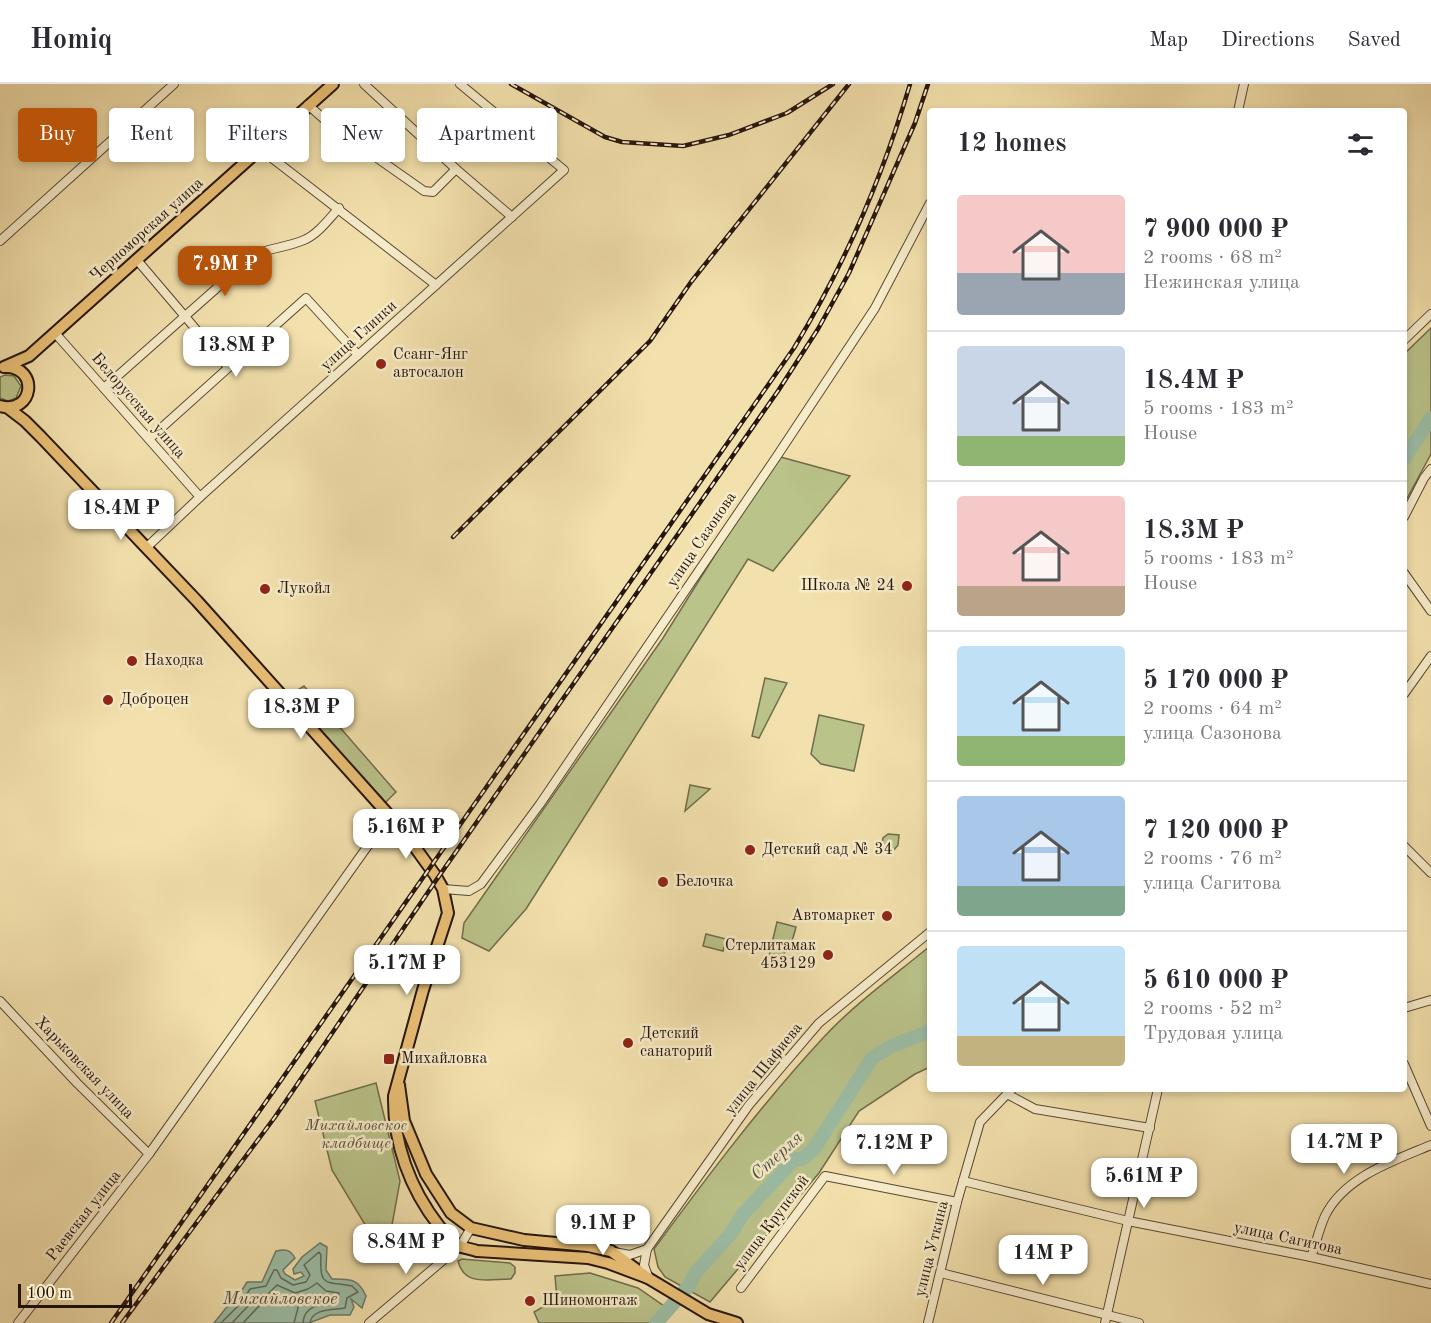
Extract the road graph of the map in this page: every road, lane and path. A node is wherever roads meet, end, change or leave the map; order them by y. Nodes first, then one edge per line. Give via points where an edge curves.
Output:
1 (174, 84) edge
2 (333, 84) edge
3 (364, 84) edge
4 (460, 84) edge
5 (1244, 84) edge
6 (308, 105) junction
7 (305, 108) edge
8 (1239, 108) edge
9 (244, 162) edge
10 (278, 162) edge
11 (456, 169) junction
12 (339, 208) junction
13 (927, 209) edge
14 (512, 217) junction
15 (0, 241) edge
16 (136, 260) junction
17 (436, 285) junction
18 (1431, 314) edge
19 (184, 316) junction
20 (55, 333) junction
21 (1407, 337) edge
22 (358, 355) junction
23 (29, 356) junction
24 (228, 367) junction
25 (2, 368) edge
26 (26, 378) junction
27 (104, 388) junction
28 (24, 401) junction
29 (4, 407) edge
30 (25, 421) junction
31 (149, 439) junction
32 (1431, 469) edge
33 (200, 497) junction
34 (1407, 512) edge
35 (147, 547) junction
36 (1407, 577) edge
37 (1431, 611) edge
38 (1431, 656) edge
39 (1407, 690) edge
40 (389, 816) junction
41 (1407, 849) edge
42 (1431, 873) edge
43 (443, 889) junction
44 (927, 934) edge
45 (1431, 1000) edge
46 (0, 1001) edge
47 (1407, 1007) edge
48 (1407, 1071) edge
49 (398, 1076) junction
50 (1009, 1092) edge
51 (1011, 1092) edge
52 (1157, 1092) edge
53 (1431, 1126) edge
54 (1150, 1128) junction
55 (1431, 1145) edge
56 (149, 1154) junction
57 (963, 1181) junction
58 (957, 1202) junction
59 (1128, 1221) junction
60 (471, 1228) junction
61 (460, 1246) junction
62 (588, 1246) junction
63 (647, 1249) junction
64 (610, 1251) junction
65 (1311, 1257) junction
66 (588, 1258) junction
67 (941, 1273) junction
68 (648, 1278) junction
69 (1431, 1284) edge
70 (741, 1288) dead end
71 (1106, 1319) edge
72 (18, 1323) edge
73 (369, 1323) edge
74 (737, 1323) edge
75 (928, 1323) edge
76 (1139, 1323) edge

1 - 15 street
2 - 6 main road, Черноморская улица
3 - 11 street
4 - 14 street, улица Глинки via 564,170
5 - 8 street
6 - 7 main road, Черноморская улица
6 - 11 street via 424,191 434,192
9 - 16 main road, Черноморская улица
10 - 12 street
11 - 14 street
12 - 17 street
12 - 19 street via 304,240 254,255
13 - 43 street, улица Сазонова via 875,308 547,795 481,884 469,891
14 - 17 street, улица Глинки
16 - 19 street
16 - 20 main road, Черноморская улица
17 - 22 street, улица Глинки
18 - 21 street
19 - 24 street
19 - 27 street
20 - 23 main road, Черноморская улица
20 - 27 street, Белорусская улица
22 - 24 street via 306,297
22 - 33 street, улица Глинки
23 - 25 main road, Черноморская улица
23 - 26 main road
24 - 31 street
25 - 26 main road via 17,369
26 - 28 main road via 28,390
27 - 31 street, Белорусская улица
28 - 29 main road
28 - 30 main road
29 - 30 main road
30 - 35 main road
31 - 33 street, Белорусская улица
32 - 34 street
33 - 35 street, улица Глинки
35 - 40 main road
36 - 37 street
38 - 39 street
40 - 43 main road
40 - 56 street, Раевская улица
41 - 42 street
43 - 49 main road via 448,913
44 - 63 street, улица Шафиева via 819,1023 749,1105
45 - 47 street
46 - 56 street, Харьковская улица
48 - 53 street
49 - 60 main road via 404,1121 426,1174 451,1213
49 - 61 main road via 393,1111 410,1181 449,1239
50 - 57 street, улица Уткина via 980,1122
51 - 54 street via 1035,1108
52 - 54 street
54 - 59 street
55 - 65 street via 1342,1191 1324,1217
56 - 72 street, Раевская улица
57 - 58 street, улица Уткина
57 - 59 street, улица Сагитова
58 - 67 street, улица Уткина
58 - 70 street, улица Крупской via 825,1176
59 - 65 street, улица Сагитова
59 - 71 street
60 - 61 street
60 - 62 main road via 524,1240
61 - 66 main road via 489,1252
61 - 73 street
62 - 64 main road
62 - 66 street
63 - 64 street via 630,1255
63 - 68 street via 644,1265
64 - 68 main road
65 - 69 street, улица Сагитова
66 - 68 main road
67 - 71 street
67 - 75 street, улица Уткина
68 - 74 main road via 708,1314
71 - 76 street

